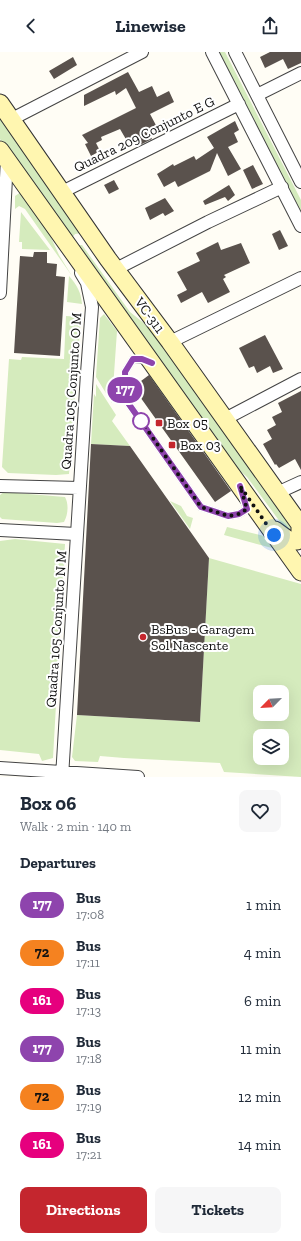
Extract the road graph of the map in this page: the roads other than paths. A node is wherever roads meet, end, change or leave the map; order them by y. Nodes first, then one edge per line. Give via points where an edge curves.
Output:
1 (142, 52) edge
2 (212, 52) edge
3 (235, 52) edge
4 (301, 73) edge
5 (257, 95) junction
6 (0, 103) edge
7 (239, 104) junction
8 (12, 119) junction
9 (3, 156) edge
10 (300, 177) edge
11 (26, 185) junction
12 (282, 187) junction
13 (62, 192) junction
14 (6, 197) junction
15 (301, 226) edge
16 (58, 232) junction
17 (2, 241) edge
18 (71, 249) junction
19 (112, 264) junction
20 (301, 278) edge
21 (0, 293) edge
22 (92, 307) junction
23 (112, 307) junction
24 (170, 342) junction
25 (152, 363) junction
26 (301, 380) edge
27 (225, 419) junction
28 (301, 482) edge
29 (0, 486) edge
30 (240, 486) junction
31 (79, 488) junction
32 (278, 493) junction
33 (265, 522) junction
34 (300, 525) edge
35 (0, 530) edge
36 (76, 534) junction
37 (301, 572) edge
38 (0, 768) edge
39 (62, 774) edge
40 (138, 777) edge

1 - 8 street
2 - 7 street
3 - 5 street
4 - 5 street
5 - 10 street
6 - 8 main road, VC-311
7 - 12 street
7 - 13 street, Quadra 209 Conjunto E G
8 - 13 main road, VC-311
9 - 11 main road, VC-311
9 - 14 street
11 - 14 street via 17,185
11 - 16 main road, VC-311
12 - 15 street
12 - 19 street
13 - 19 main road, VC-311
14 - 17 street
16 - 18 main road, VC-311
16 - 22 street, Quadra 105 Conjunto O M via 87,283
17 - 21 street
18 - 19 main road via 74,240 87,239
18 - 23 main road, VC-311
19 - 24 main road, VC-311
20 - 24 street
22 - 23 street via 100,303
22 - 31 street, Quadra 105 Conjunto O M
23 - 25 main road, VC-311
24 - 27 main road, VC-311
25 - 30 main road, VC-311
25 - 30 lane via 133,359 125,372 126,400 201,507 228,516 239,514 247,509
26 - 27 street
27 - 32 main road, VC-311
28 - 32 street
29 - 31 street
30 - 33 main road, VC-311
31 - 36 street, Quadra 105 Conjunto N M
32 - 34 main road, VC-311
33 - 34 main road via 290,542 297,541 300,537
33 - 37 main road, VC-311
35 - 36 street
36 - 39 street, Quadra 105 Conjunto N M
38 - 39 street
39 - 40 street

